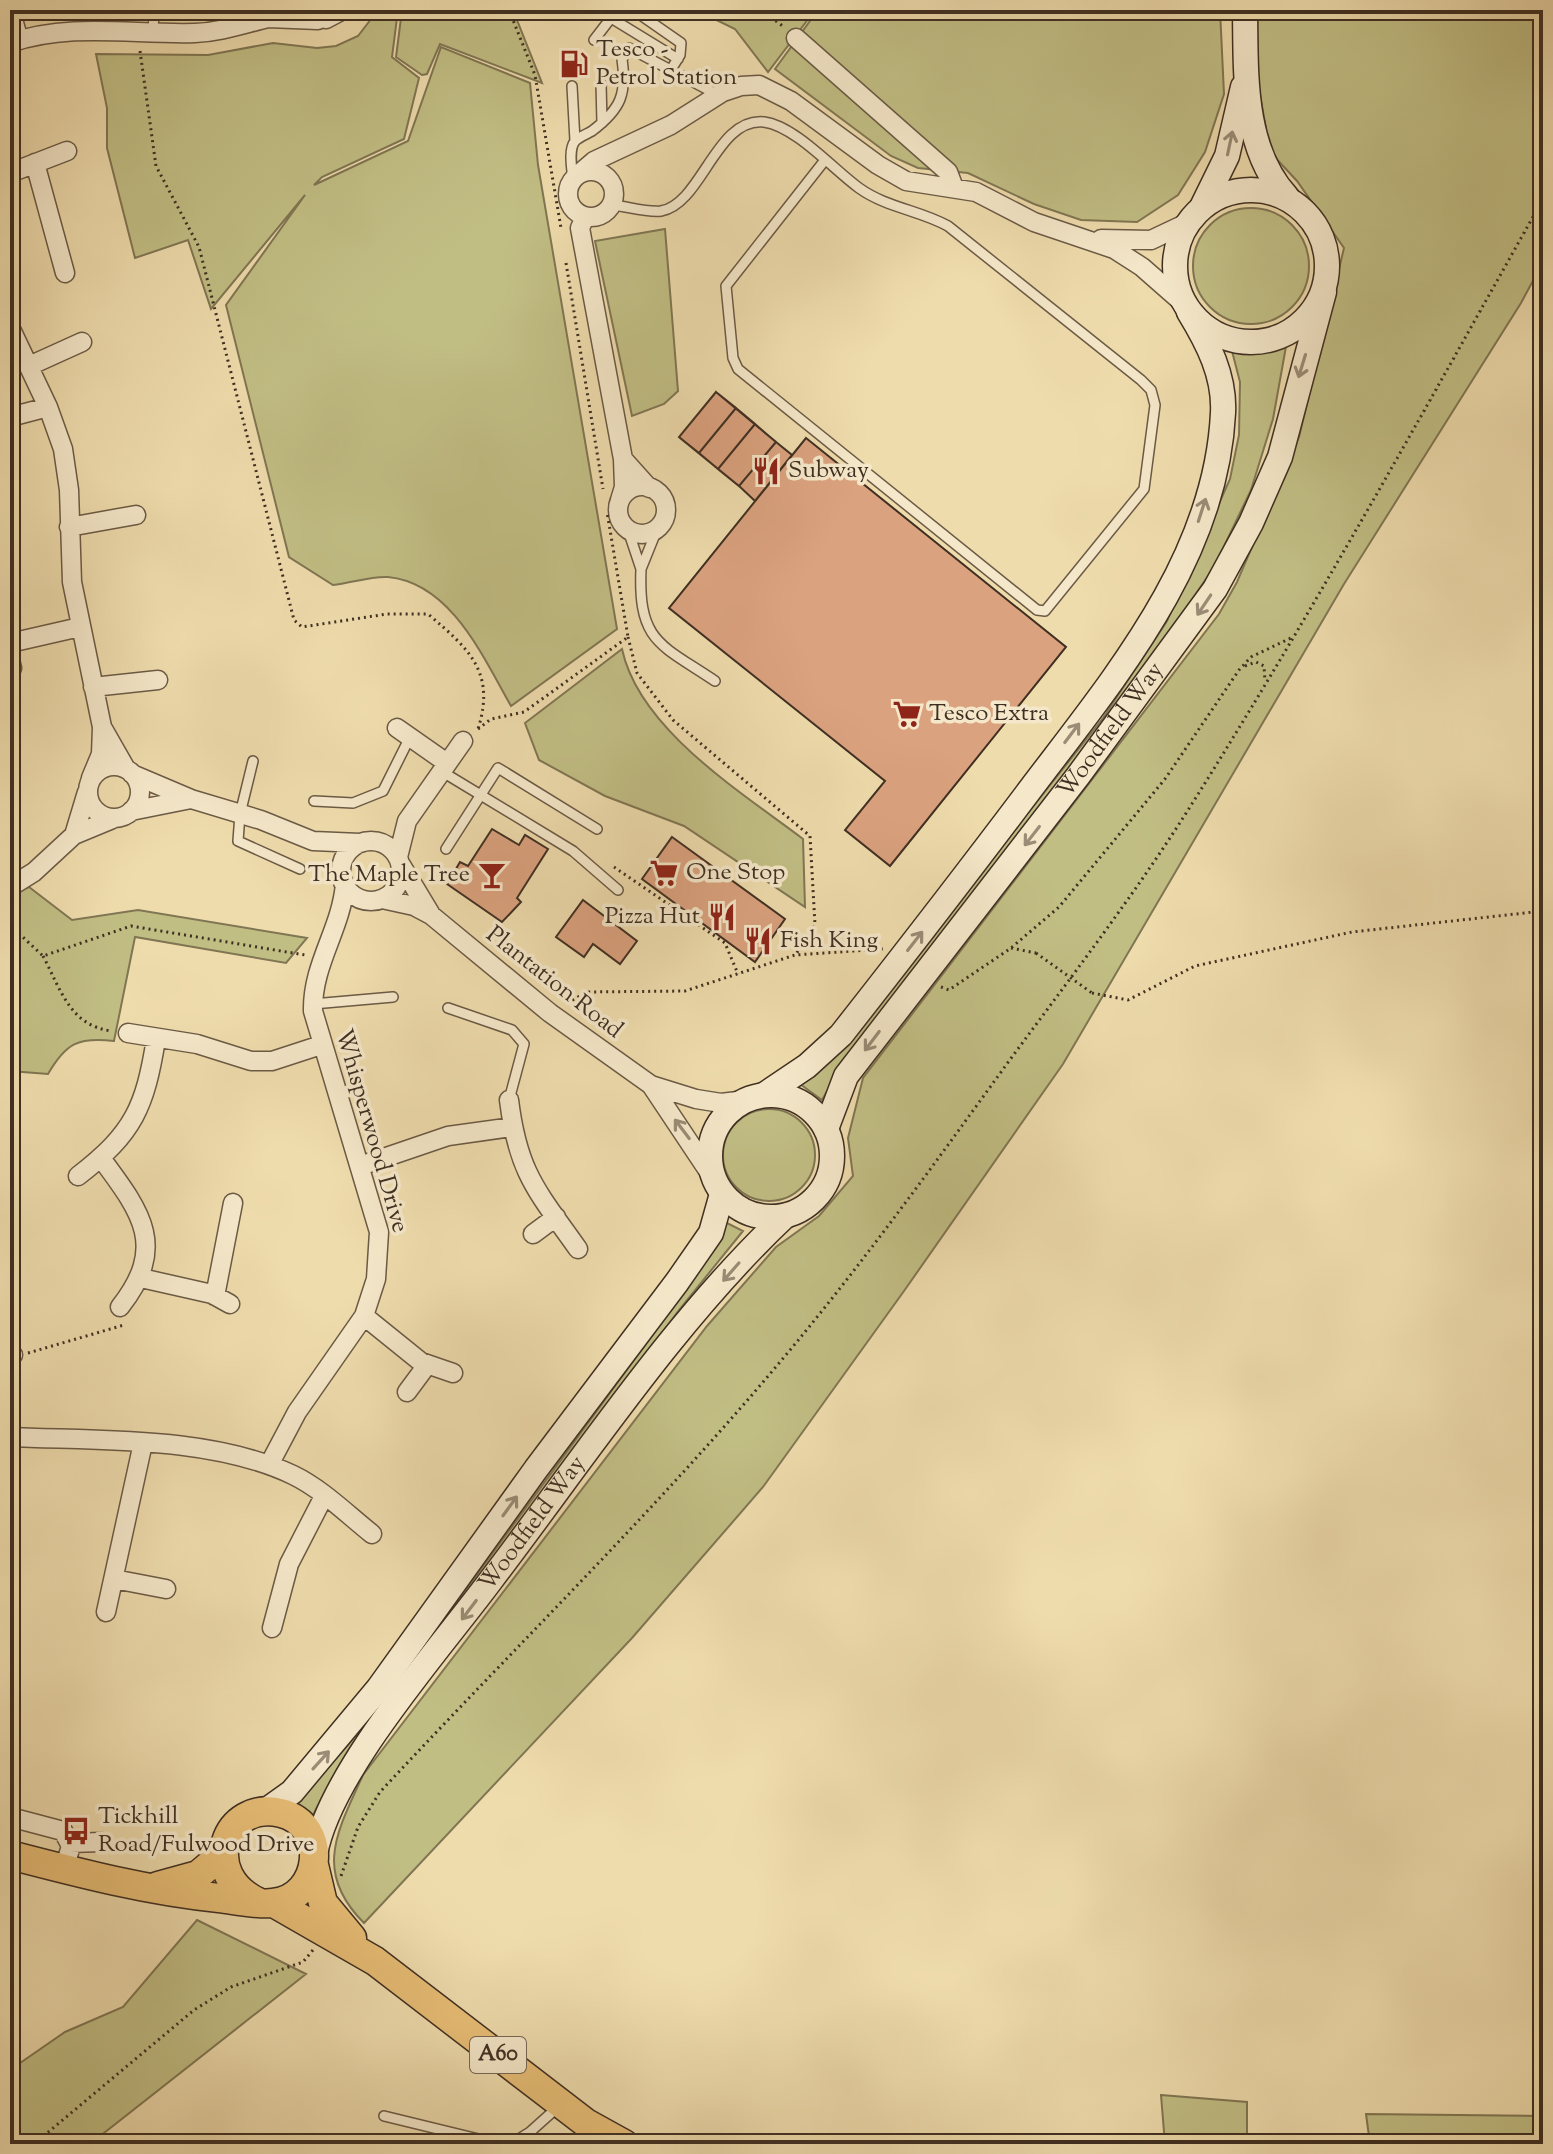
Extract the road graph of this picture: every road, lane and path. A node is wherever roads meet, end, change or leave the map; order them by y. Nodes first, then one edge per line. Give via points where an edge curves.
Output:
1 (15, 10) edge
2 (154, 10) edge
3 (343, 10) edge
4 (509, 10) edge
5 (761, 10) edge
6 (1245, 10) edge
7 (769, 12) edge
8 (271, 14) edge
9 (312, 15) edge
10 (611, 18) junction
11 (145, 32) junction
12 (796, 38) joint
13 (17, 40) edge
14 (594, 40) dead end
15 (675, 64) junction
16 (1246, 76) junction
17 (601, 83) dead end
18 (572, 86) dead end
19 (718, 95) junction
20 (602, 123) junction
21 (575, 141) junction
22 (626, 148) junction
23 (67, 151) dead end
24 (825, 160) junction
25 (35, 163) junction
26 (10, 173) edge
27 (576, 176) junction
28 (954, 188) junction
29 (612, 196) junction
30 (1287, 197) junction
31 (1543, 199) edge
32 (1195, 214) junction
33 (585, 217) junction
34 (561, 231) dead end
35 (1078, 238) junction
36 (566, 262) dead end
37 (65, 273) dead end
38 (1324, 292) junction
39 (1186, 308) junction
40 (10, 327) edge
41 (82, 342) dead end
42 (29, 366) junction
43 (48, 407) junction
44 (10, 417) edge
45 (623, 459) junction
46 (649, 488) junction
47 (610, 504) junction
48 (136, 515) dead end
49 (69, 527) junction
50 (658, 527) junction
51 (628, 530) junction
52 (641, 569) junction
53 (80, 627) junction
54 (1294, 636) junction
55 (628, 637) junction
56 (10, 643) edge
57 (1239, 670) junction
58 (158, 680) dead end
59 (715, 681) dead end
60 (1265, 685) junction
61 (93, 687) junction
62 (102, 727) junction
63 (478, 729) junction
64 (403, 734) joint
65 (463, 741) joint
66 (253, 761) dead end
67 (444, 767) junction
68 (129, 771) junction
69 (89, 786) junction
70 (480, 795) junction
71 (191, 799) junction
72 (314, 801) dead end
73 (124, 814) junction
74 (240, 814) junction
75 (407, 821) junction
76 (597, 829) dead end
77 (74, 835) junction
78 (313, 841) junction
79 (366, 842) junction
80 (446, 849) dead end
81 (399, 861) junction
82 (611, 867) dead end
83 (300, 869) dead end
84 (343, 880) junction
85 (10, 887) edge
86 (618, 890) dead end
87 (377, 900) junction
88 (1543, 911) edge
89 (431, 915) junction
90 (10, 925) edge
91 (337, 928) junction
92 (1011, 948) junction
93 (795, 955) junction
94 (43, 956) junction
95 (321, 957) junction
96 (899, 961) junction
97 (738, 974) junction
98 (920, 980) junction
99 (393, 997) dead end
100 (313, 1005) junction
101 (448, 1008) dead end
102 (550, 1013) junction
103 (128, 1033) joint
104 (156, 1039) junction
105 (321, 1045) junction
106 (651, 1085) junction
107 (755, 1098) junction
108 (509, 1100) joint
109 (512, 1127) junction
110 (826, 1129) junction
111 (101, 1158) junction
112 (360, 1166) junction
113 (78, 1176) dead end
114 (717, 1184) junction
115 (233, 1203) dead end
116 (785, 1216) junction
117 (556, 1217) junction
118 (533, 1234) dead end
119 (578, 1249) dead end
120 (141, 1278) junction
121 (120, 1307) joint
122 (364, 1316) junction
123 (11, 1355) edge
124 (427, 1365) junction
125 (453, 1373) dead end
126 (407, 1392) dead end
127 (10, 1437) edge
128 (143, 1443) junction
129 (269, 1465) junction
130 (324, 1496) junction
131 (372, 1534) dead end
132 (114, 1579) junction
133 (166, 1589) dead end
134 (106, 1612) dead end
135 (272, 1628) dead end
136 (264, 1812) junction
137 (10, 1817) edge
138 (102, 1842) dead end
139 (223, 1854) junction
140 (10, 1855) edge
141 (67, 1856) junction
142 (315, 1860) junction
143 (145, 1889) junction
144 (267, 1903) junction
145 (331, 1927) junction
146 (562, 2104) junction
147 (384, 2116) dead end
148 (34, 2144) edge
149 (499, 2144) edge
150 (511, 2144) edge
151 (624, 2144) edge

1 - 13 lane
2 - 11 lane
3 - 9 street via 336,16
4 - 34 path via 535,75
5 - 7 path
6 - 16 street
7 - 12 path
8 - 9 street
8 - 11 street via 238,28
10 - 14 lane
10 - 15 lane
10 - 15 lane via 635,11 650,19 681,43
11 - 13 street via 58,30
11 - 63 path via 156,166 199,247 294,620 302,627 387,614 428,614 479,668 487,700
12 - 28 street via 948,172
15 - 19 lane
15 - 20 lane via 629,48 622,59 623,95
16 - 30 street via 1261,161
32 -> 16 street via 1227,156
17 - 20 lane
18 - 21 lane
19 - 22 street
19 - 28 street via 741,86 769,89 906,181
20 - 21 lane
21 - 27 lane via 571,150
22 - 27 street via 594,161
22 - 29 street via 614,163
23 - 25 street
24 - 24 lane via 883,203 948,226 1151,390 1155,405 1144,489 1045,611 1037,610 738,369 726,286
24 - 29 lane via 779,126 749,123 736,130 680,200 661,211
25 - 26 street
25 - 37 street
27 - 29 street via 603,174
27 - 33 street via 568,199
28 - 35 street via 976,192
29 - 33 street via 601,216
30 - 32 street via 1243,189 1217,196
30 - 38 street via 1322,233 1328,260
31 - 54 path
32 - 35 street via 1151,240
32 - 39 street via 1176,247 1175,281
33 - 45 street via 580,228
35 - 39 street via 1114,249 1142,267
36 - 47 path
38 - 39 street via 1310,315 1284,336 1258,343 1212,332
38 -> 98 street, Woodfield Way via 1280,457 1215,589
96 -> 39 street, Woodfield Way via 1130,656 1184,560 1219,453 1224,410 1217,365
40 - 42 street
41 - 42 street
42 - 43 street
43 - 44 street
43 - 49 street via 63,449
45 - 46 street
45 - 47 street via 624,487
46 - 47 street via 628,491
46 - 50 street via 665,507
47 - 51 street
47 - 55 path
48 - 49 street
49 - 53 street
50 - 51 street via 643,534
50 - 52 lane
51 - 52 lane
52 - 59 lane via 642,613 651,634
53 - 56 street
53 - 61 street
54 - 57 path via 1251,657
54 - 60 path
55 - 63 path via 524,712 491,719
55 - 93 path via 637,673 673,720 810,836 815,925
57 - 60 path via 1256,662 1264,666
57 - 92 path via 1156,791 1059,907
58 - 61 street
60 - 145 path via 1180,823 1087,956 782,1360 634,1529 380,1792 358,1827 337,1888 339,1912
61 - 62 street
62 - 68 street
62 - 69 street via 101,754
63 - 65 path
64 - 67 street
64 - 72 lane via 383,791 353,803
65 - 67 street
66 - 74 lane
67 - 70 lane
67 - 75 street
68 - 69 street via 104,767
68 - 71 street
68 - 73 street via 140,791
69 - 73 street via 95,810
69 - 77 street
70 - 76 lane via 498,768
70 - 80 lane
70 - 86 lane via 573,851
71 - 73 street
71 - 74 street
73 - 77 street
74 - 78 street
74 - 83 lane via 238,841
75 - 79 street
75 - 81 street
77 - 85 street
78 - 79 street
78 - 84 street
79 - 81 street via 388,846
79 - 84 street via 345,858
81 - 87 street via 397,886
81 - 89 street, Plantation Road
82 - 97 path via 725,943
84 - 87 street via 360,899
84 - 91 street, Whisperwood Drive
87 - 89 street, Plantation Road via 414,906
87 - 91 street, Whisperwood Drive
88 - 92 path, bridge via 1352,932 1195,966 1128,1000 1092,993 1036,953
89 - 102 street, Plantation Road
90 - 94 path
91 - 95 street, Whisperwood Drive
92 - 98 path via 949,990
93 - 96 path via 885,948
93 - 97 path
94 - 95 path via 131,926
94 - 103 path via 73,1011 91,1028
95 - 100 street, Whisperwood Drive
96 - 107 street, Woodfield Way via 841,1035 807,1066
97 - 102 path via 685,991 587,992
98 -> 110 street, Woodfield Way via 846,1076
99 - 100 lane
100 - 105 street, Whisperwood Drive
101 - 108 lane via 512,1030 524,1044
102 - 106 street, Plantation Road
103 - 104 street
104 - 105 street via 197,1044 251,1061 272,1061
104 - 111 street via 142,1106
105 - 112 street, Whisperwood Drive
106 - 107 street, Plantation Road via 721,1103
114 -> 106 street, Plantation Road
107 - 110 street via 785,1097 805,1105
107 - 114 street via 721,1121 713,1137
108 - 109 street
109 - 112 street via 448,1136
109 - 117 street via 526,1174
110 - 116 street via 831,1171 820,1193
111 - 113 street
111 - 120 street via 143,1221 147,1236
112 - 122 street, Whisperwood Drive via 379,1232 376,1279
114 - 116 street via 751,1214
136 -> 114 street, Woodfield Way via 301,1782 378,1689 677,1282 711,1233
115 - 120 street via 223,1300
116 -> 142 street, Woodfield Way via 644,1378 384,1723 325,1819
117 - 118 street
117 - 119 street
120 - 121 street
121 - 123 path via 124,1327
122 - 124 street
122 - 129 street, Whisperwood Drive via 297,1412
124 - 125 street
124 - 126 street
127 - 128 street
128 - 129 street
128 - 132 street
129 - 130 street
130 - 131 street
130 - 135 street via 289,1564
132 - 133 street
132 - 134 street
136 - 139 main road via 236,1826
136 - 142 main road via 297,1821 310,1836
137 - 141 street via 63,1831
138 - 141 street
139 - 143 main road via 198,1875
139 - 144 main road via 230,1881 242,1895
140 - 141 main road
141 - 143 main road
142 - 144 main road via 301,1890
142 - 145 main road
143 - 144 main road
144 - 145 main road
145 - 146 main road, A60
145 - 148 path via 303,1962 231,1987 194,2010
146 - 150 lane
146 - 151 main road, A60
147 - 149 lane

